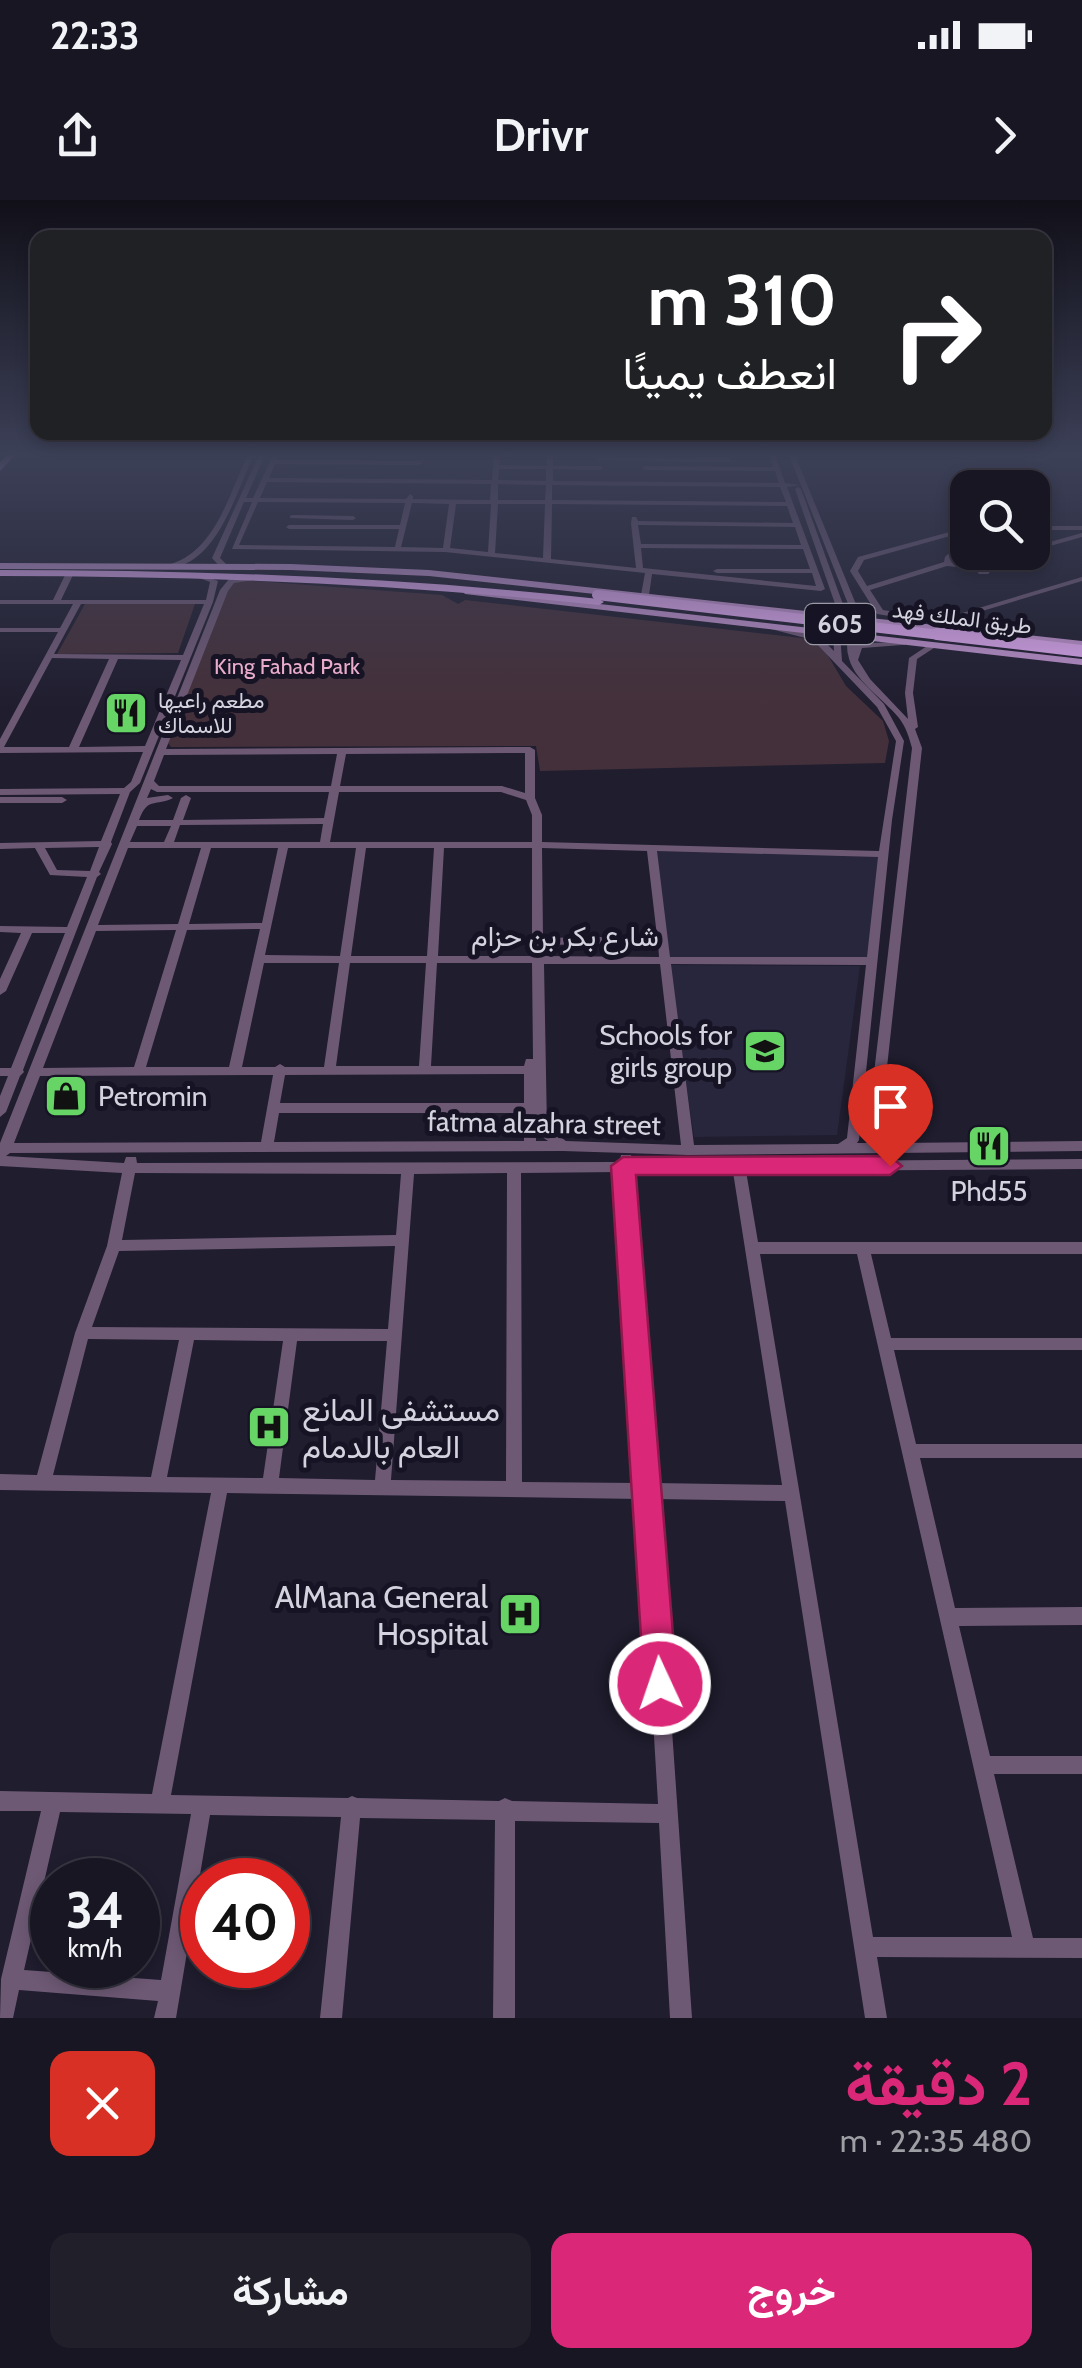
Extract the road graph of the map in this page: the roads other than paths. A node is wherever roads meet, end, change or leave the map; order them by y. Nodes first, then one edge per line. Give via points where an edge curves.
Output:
1 (211, 540) edge
2 (224, 540) edge
3 (238, 540) edge
4 (285, 540) edge
5 (400, 540) edge
6 (447, 540) edge
7 (492, 540) edge
8 (547, 540) edge
9 (636, 540) edge
10 (803, 540) edge
11 (816, 540) edge
12 (826, 540) edge
13 (929, 540) edge
14 (637, 546) junction
15 (282, 547) junction
16 (354, 547) junction
17 (398, 547) junction
18 (806, 547) junction
19 (446, 550) junction
20 (491, 555) junction
21 (547, 560) junction
22 (950, 563) dead end
23 (173, 566) junction
24 (224, 566) junction
25 (348, 569) junction
26 (281, 570) junction
27 (0, 571) edge
28 (644, 571) junction
29 (815, 571) junction
30 (69, 576) junction
31 (195, 576) junction
32 (263, 577) junction
33 (312, 578) junction
34 (1082, 579) edge
35 (474, 582) junction
36 (440, 583) junction
37 (220, 588) junction
38 (866, 589) junction
39 (848, 591) junction
40 (645, 595) junction
41 (598, 598) junction
42 (0, 602) edge
43 (56, 602) junction
44 (78, 602) junction
45 (209, 602) junction
46 (808, 614) junction
47 (844, 618) junction
48 (858, 620) junction
49 (763, 626) junction
50 (0, 630) edge
51 (62, 630) junction
52 (797, 630) junction
53 (837, 635) junction
54 (851, 637) junction
55 (907, 643) junction
56 (1082, 644) edge
57 (933, 646) junction
58 (50, 656) junction
59 (115, 656) junction
60 (1082, 657) edge
61 (186, 658) junction
62 (838, 662) junction
63 (854, 663) junction
64 (20, 710) junction
65 (0, 711) edge
66 (915, 730) junction
67 (0, 748) edge
68 (148, 748) junction
69 (72, 749) junction
70 (342, 750) junction
71 (160, 752) junction
72 (148, 780) junction
73 (0, 792) edge
74 (334, 793) junction
75 (124, 796) junction
76 (186, 798) junction
77 (530, 798) junction
78 (0, 800) edge
79 (139, 808) junction
80 (176, 822) junction
81 (329, 822) junction
82 (134, 823) junction
83 (38, 844) junction
84 (106, 844) junction
85 (125, 845) junction
86 (168, 845) junction
87 (207, 845) junction
88 (284, 845) junction
89 (324, 845) junction
90 (361, 845) junction
91 (439, 845) junction
92 (0, 846) edge
93 (534, 846) junction
94 (652, 848) junction
95 (883, 854) junction
96 (96, 874) junction
97 (266, 926) junction
98 (182, 927) junction
99 (93, 928) junction
100 (0, 930) edge
101 (28, 930) junction
102 (72, 930) junction
103 (661, 940) junction
104 (538, 942) junction
105 (432, 958) junction
106 (534, 958) junction
107 (259, 959) junction
108 (343, 959) junction
109 (663, 959) junction
110 (871, 961) junction
111 (0, 990) edge
112 (280, 1068) junction
113 (330, 1068) junction
114 (424, 1068) junction
115 (235, 1069) junction
116 (139, 1070) junction
117 (530, 1070) junction
118 (0, 1072) edge
119 (18, 1072) junction
120 (36, 1072) junction
121 (274, 1108) junction
122 (530, 1108) junction
123 (0, 1112) edge
124 (267, 1146) junction
125 (530, 1146) junction
126 (563, 1146) junction
127 (1082, 1146) edge
128 (841, 1148) junction
129 (898, 1148) junction
130 (151, 1150) junction
131 (658, 1150) junction
132 (688, 1150) junction
133 (1, 1156) edge
134 (1082, 1164) edge
135 (623, 1166) junction
136 (740, 1166) junction
137 (129, 1168) junction
138 (514, 1168) junction
139 (408, 1169) junction
140 (402, 1240) junction
141 (114, 1246) junction
142 (754, 1248) junction
143 (863, 1248) junction
144 (1082, 1248) edge
145 (82, 1332) junction
146 (188, 1334) junction
147 (291, 1334) junction
148 (394, 1335) junction
149 (885, 1344) junction
150 (1082, 1344) edge
151 (1082, 1451) edge
152 (910, 1452) junction
153 (0, 1482) edge
154 (42, 1482) junction
155 (158, 1484) junction
156 (221, 1484) junction
157 (270, 1485) junction
158 (382, 1486) junction
159 (514, 1488) junction
160 (793, 1493) junction
161 (650, 1494) junction
162 (1082, 1616) edge
163 (948, 1617) junction
164 (982, 1765) junction
165 (1082, 1766) edge
166 (0, 1801) edge
167 (52, 1802) junction
168 (160, 1803) junction
169 (202, 1804) junction
170 (352, 1806) junction
171 (506, 1808) junction
172 (669, 1814) junction
173 (864, 1947) junction
174 (1025, 1948) junction
175 (1082, 1948) edge
176 (11, 1979) junction
177 (170, 1991) junction
178 (2, 2018) edge
179 (166, 2018) edge
180 (331, 2018) edge
181 (504, 2018) edge
182 (681, 2018) edge
183 (876, 2018) edge

1 - 23 street via 193,561
2 - 24 street via 216,558
3 - 15 street via 235,547
4 - 15 street
5 - 17 street
6 - 19 street
7 - 20 street
8 - 21 street
9 - 14 street
10 - 18 street
11 - 47 street
12 - 39 street
13 - 38 street via 861,559 854,571
14 - 18 street
14 - 28 street
15 - 16 street
16 - 17 street
16 - 25 street
17 - 19 street
18 - 29 street
19 - 20 street
20 - 21 street
21 - 28 street
22 - 38 street
23 - 24 main road
23 - 27 main road
24 - 25 main road
25 - 26 highway
25 - 35 highway
25 - 40 main road
26 - 27 highway, طريق الملك فهد / 605
26 - 35 highway, طريق الملك فهد / 605
27 - 30 main road
27 - 36 highway, طريق الملك فهد / 605
28 - 29 street
28 - 29 street via 822,589
28 - 40 street
30 - 31 main road
30 - 43 street
31 - 32 main road
31 - 37 street
32 - 33 main road
32 - 37 street
33 - 36 highway
33 - 49 main road
34 - 38 street via 940,622 885,615
35 - 41 highway, طريق الملك فهد / 605
36 - 41 highway, طريق الملك فهد / 605
37 - 45 street
37 - 71 street
38 - 39 street
39 - 48 street
40 - 46 main road
41 - 60 highway, طريق الملك فهد / 605, bridge
42 - 43 street
43 - 44 street
44 - 45 street
44 - 51 street
45 - 61 street
46 - 47 main road
46 - 52 street via 814,624
47 - 48 main road
47 - 53 main road
48 - 54 main road
48 - 56 main road
49 - 52 main road
49 - 62 street via 816,638
50 - 51 street
51 - 58 street
52 - 53 main road
53 - 54 main road
53 - 62 street
54 - 55 main road
54 - 63 street
55 - 57 main road
55 - 63 street via 859,646
57 - 60 main road
57 - 66 street via 913,658
58 - 59 street
58 - 64 street
59 - 61 street
59 - 69 street
61 - 68 street
62 - 95 street via 881,706 900,741
63 - 66 street
64 - 65 street
64 - 67 street
66 - 129 street via 873,1133
67 - 69 street
68 - 69 street
68 - 75 street
70 - 71 street
70 - 74 street
70 - 77 street via 530,750
71 - 72 street
72 - 74 street via 156,790
72 - 79 street
73 - 75 street
74 - 76 street
74 - 77 street via 502,789
74 - 81 street
74 - 93 street via 520,799 530,806
75 - 78 street
75 - 84 street
76 - 79 street via 156,798
76 - 80 street
77 - 93 street via 537,815
79 - 82 street
80 - 81 street
80 - 82 street
80 - 86 street
81 - 89 street
82 - 85 street
83 - 84 street
83 - 92 street
83 - 96 street via 54,872
84 - 96 street
85 - 86 street
85 - 99 street
86 - 87 street
87 - 88 street
87 - 98 street
88 - 89 street
88 - 97 street
89 - 90 street
90 - 91 street
90 - 108 street
91 - 93 street
91 - 105 street
93 - 94 street
93 - 104 street
93 - 106 street
94 - 95 street
94 - 103 street
95 - 110 street
96 - 102 street
97 - 98 street
97 - 107 street
98 - 99 street
98 - 116 street
99 - 120 street
100 - 101 street
101 - 102 street
101 - 111 street
102 - 119 street
103 - 104 street
103 - 109 street
104 - 106 street
105 - 106 street, شارع بكر بن حزام
105 - 108 street, شارع بكر بن حزام
105 - 114 street
106 - 109 street, شارع بكر بن حزام
106 - 117 street
106 - 126 street via 538,1111 541,1130
107 - 108 street, شارع بكر بن حزام
107 - 115 street
108 - 113 street
109 - 110 street, شارع بكر بن حزام
109 - 132 street
110 - 128 street via 854,1140
112 - 113 street
112 - 115 street
112 - 121 street
113 - 114 street
114 - 117 street
115 - 116 street
116 - 120 street
117 - 122 street
118 - 119 street
119 - 123 street
120 - 133 street
121 - 122 street
121 - 124 street
122 - 125 street
124 - 125 street, fatma alzahra street
124 - 130 street, fatma alzahra street
125 - 126 street, fatma alzahra street
126 - 131 street, fatma alzahra street
127 - 129 street, fatma alzahra street
128 - 129 street, fatma alzahra street
128 - 132 street, fatma alzahra street
130 - 133 street, fatma alzahra street
130 - 137 street via 128,1162
131 - 132 street, fatma alzahra street
131 - 135 street via 625,1158
133 - 137 street
134 - 136 street
135 - 136 street
135 - 138 street
135 - 161 street
136 - 142 street
137 - 139 street
137 - 141 street
138 - 139 street
138 - 159 street
139 - 140 street
140 - 141 street
140 - 148 street
141 - 145 street
142 - 143 street
142 - 160 street
143 - 144 street
143 - 149 street
145 - 146 street
145 - 154 street
146 - 147 street
146 - 155 street
147 - 148 street
147 - 157 street
148 - 158 street
149 - 150 street
149 - 152 street
151 - 152 street
152 - 163 street
153 - 154 street
154 - 155 street
155 - 156 street
156 - 157 street
156 - 168 street
157 - 158 street
158 - 159 street
159 - 161 street
160 - 161 street
160 - 173 street
161 - 172 street
162 - 163 street
163 - 164 street
164 - 165 street
164 - 174 street
166 - 167 street
167 - 168 street
167 - 176 street
168 - 169 street
169 - 170 street
169 - 177 street
170 - 171 street
170 - 180 street
171 - 172 street
171 - 181 street
172 - 182 street
173 - 174 street
173 - 183 street
174 - 175 street
176 - 177 street
176 - 178 street
177 - 179 street

